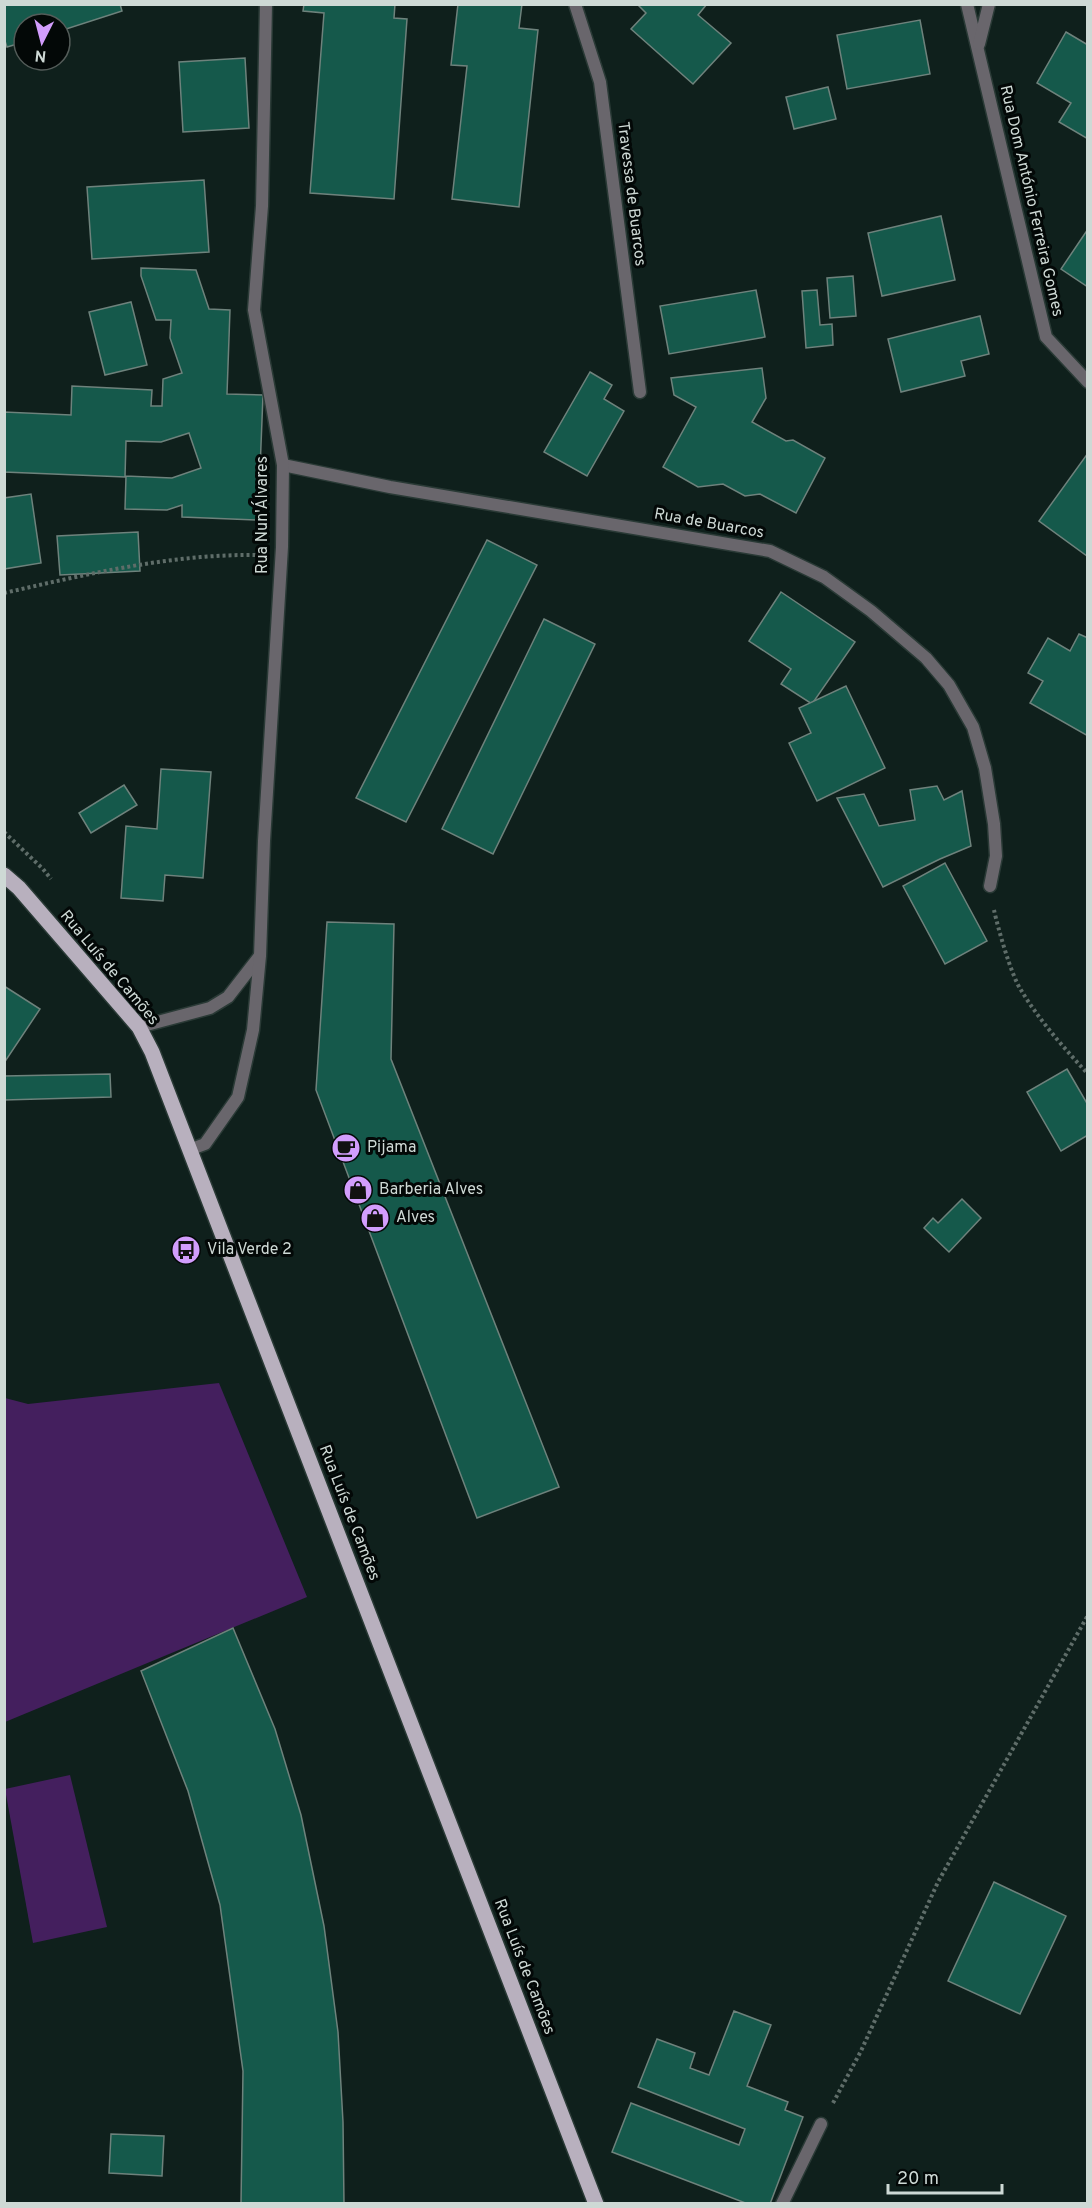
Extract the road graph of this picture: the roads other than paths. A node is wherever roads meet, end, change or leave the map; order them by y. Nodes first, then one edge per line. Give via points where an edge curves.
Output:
1 (266, 4) edge
2 (575, 4) edge
3 (967, 4) edge
4 (989, 4) edge
5 (978, 49) junction
6 (1088, 382) edge
7 (640, 392) dead end
8 (284, 465) junction
9 (4, 875) edge
10 (990, 886) road end
11 (260, 956) junction
12 (139, 1027) junction
13 (189, 1150) junction
14 (822, 2124) road end
15 (596, 2204) edge
16 (782, 2204) edge

1 - 8 street, Rua Nun'Álvares via 262,206 254,310
2 - 7 street, Travessa de Buarcos via 600,82
3 - 5 street, Rua Dom António Ferreira Gomes
4 - 5 street, Rua Dom António Ferreira Gomes
5 - 6 street, Rua Dom António Ferreira Gomes via 1046,337
8 - 10 street, Rua de Buarcos via 390,487 770,551 824,577 926,658 949,685 973,727 994,824 996,856
8 - 11 street, Rua Nun'Álvares
9 - 12 main road, Rua Luís de Camões
11 - 12 street via 228,998 210,1008
11 - 13 street, Rua Nun'Álvares via 253,1030 238,1097 205,1144
12 - 13 main road, Rua Luís de Camões
13 - 15 main road, Rua Luís de Camões
14 - 16 street

